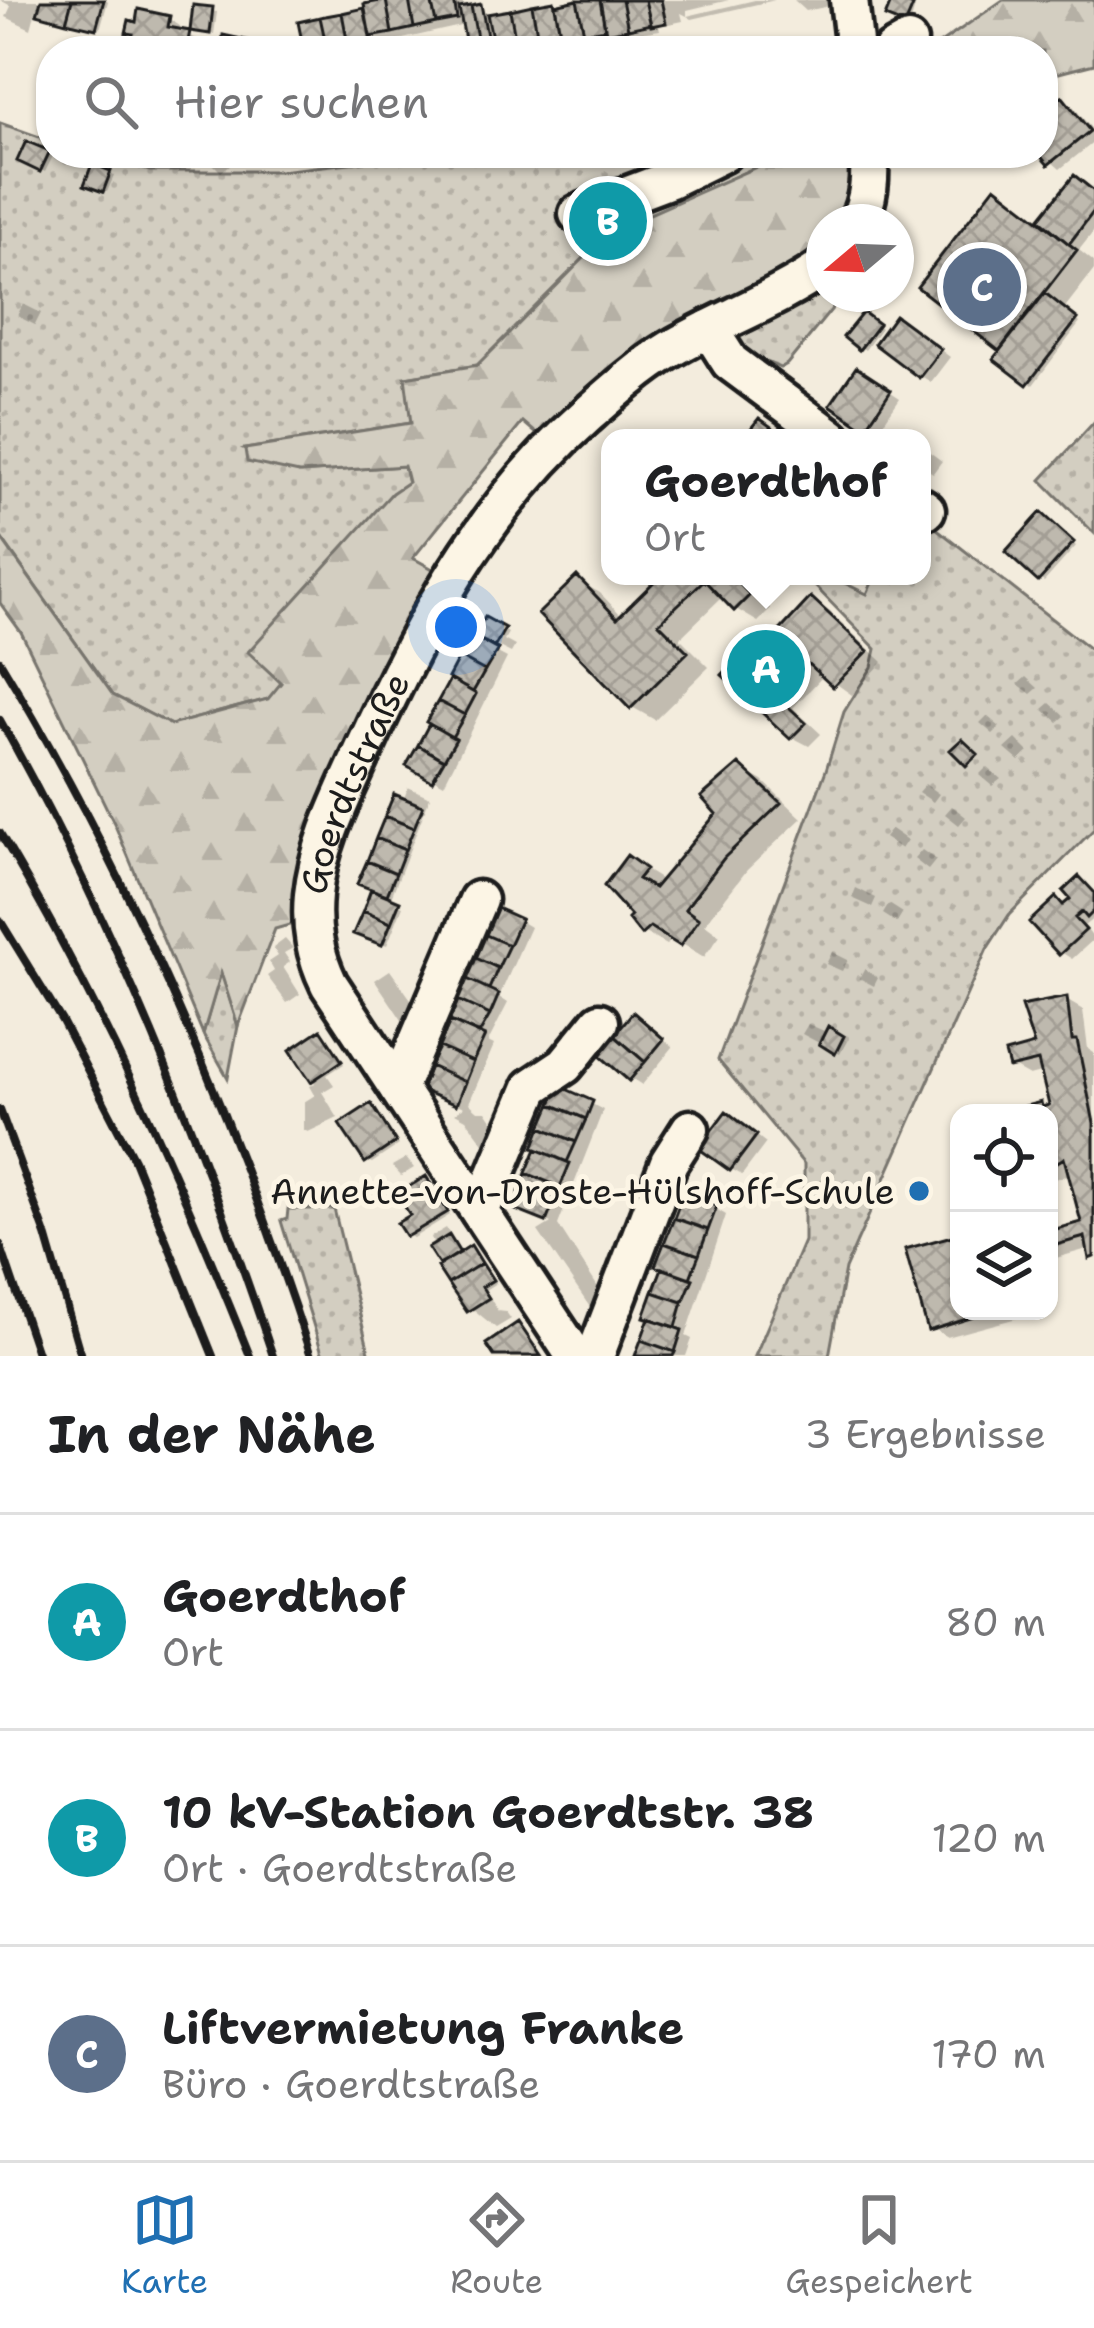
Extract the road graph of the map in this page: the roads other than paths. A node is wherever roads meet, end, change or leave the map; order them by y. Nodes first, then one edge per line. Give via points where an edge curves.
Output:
1 (849, 0) edge
2 (853, 36) edge
3 (692, 168) edge
4 (869, 168) edge
5 (867, 204) edge
6 (578, 214) dead end
7 (806, 277) edge
8 (709, 329) junction
9 (820, 429) edge
10 (478, 900) dead end
11 (601, 1022) dead end
12 (398, 1088) junction
13 (690, 1129) dead end
14 (480, 1212) junction
15 (575, 1356) edge
16 (596, 1356) edge

1 - 2 street
3 - 6 street
4 - 5 street
7 - 8 street, Goerdtstraße
8 - 9 street via 730,362
8 - 12 street, Goerdtstraße via 667,351 584,418 506,500 400,669 323,844 313,890 318,961
10 - 12 street
11 - 14 street via 532,1087
12 - 14 street
13 - 16 street via 669,1162
14 - 15 street

